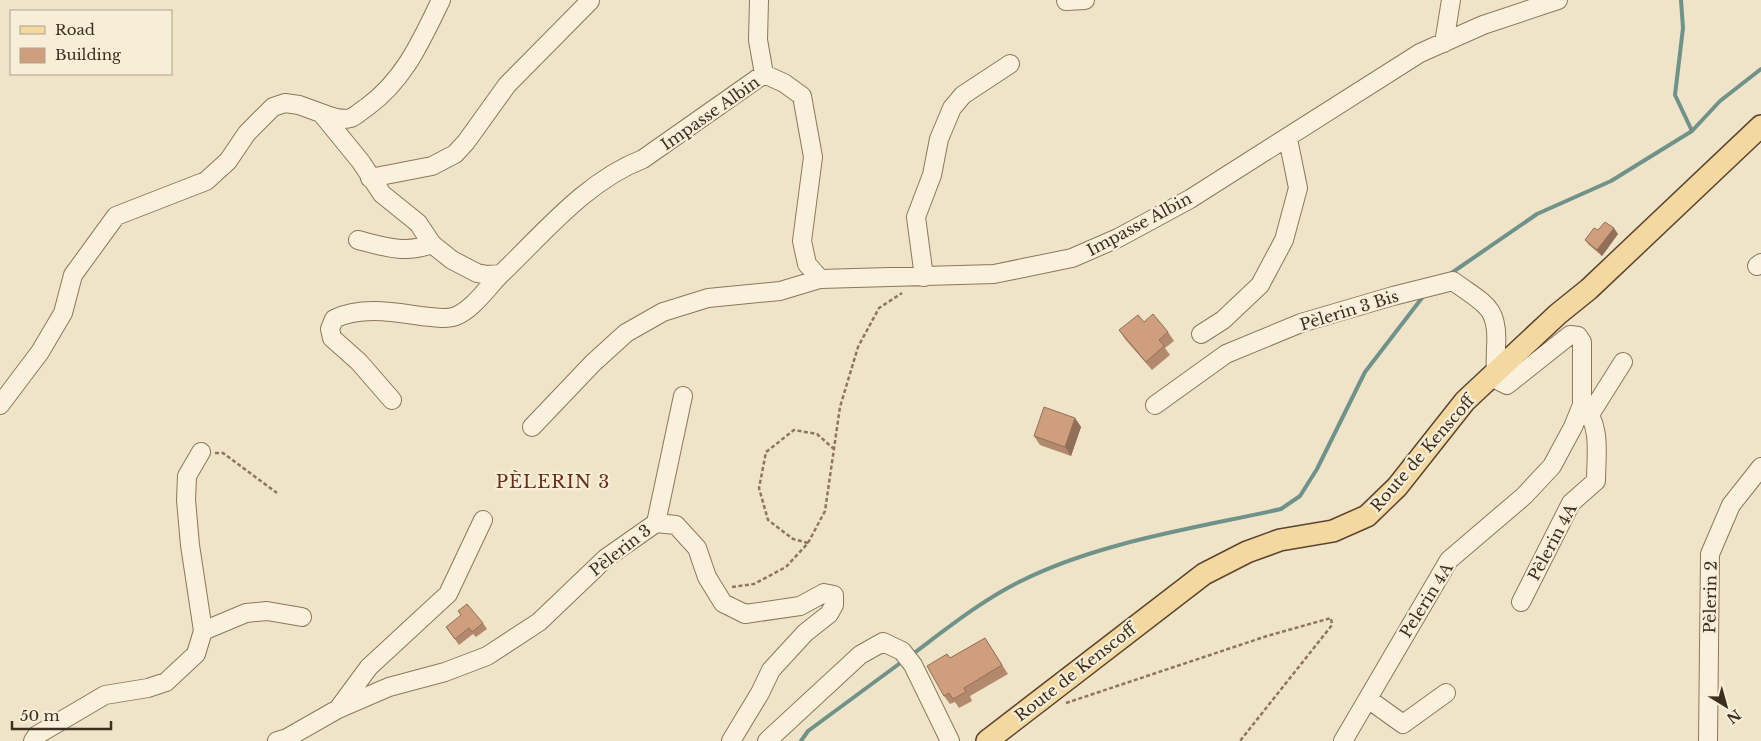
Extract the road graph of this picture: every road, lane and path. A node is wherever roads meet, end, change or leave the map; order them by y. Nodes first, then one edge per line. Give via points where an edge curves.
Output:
1 (441, 0) edge
2 (759, 0) edge
3 (1085, 0) edge
4 (1451, 0) edge
5 (1558, 0) edge
6 (1066, 1) edge
7 (590, 2) dead end
8 (1444, 42) junction
9 (1010, 64) dead end
10 (764, 74) junction
11 (321, 113) junction
12 (1761, 126) edge
13 (1288, 139) junction
14 (370, 178) junction
15 (358, 240) dead end
16 (432, 244) junction
17 (501, 274) junction
18 (924, 277) junction
19 (820, 279) junction
20 (879, 308) dead end
21 (1200, 334) dead end
22 (1623, 362) dead end
23 (1495, 372) junction
24 (683, 396) dead end
25 (392, 400) dead end
26 (0, 405) edge
27 (1155, 405) dead end
28 (1586, 409) junction
29 (532, 427) dead end
30 (835, 450) junction
31 (201, 452) joint
32 (1761, 467) edge
33 (278, 493) dead end
34 (484, 520) dead end
35 (656, 523) junction
36 (808, 543) junction
37 (707, 577) junction
38 (1521, 602) dead end
39 (302, 617) dead end
40 (203, 631) junction
41 (1446, 693) dead end
42 (1368, 699) junction
43 (1062, 704) dead end
44 (338, 709) junction
45 (33, 741) edge
46 (277, 741) edge
47 (731, 741) edge
48 (768, 741) edge
49 (950, 741) edge
50 (987, 741) edge
51 (1240, 741) edge
52 (1343, 741) edge
53 (1708, 741) edge

1 - 11 street via 398,80 351,118
2 - 10 street via 758,40
3 - 6 street
4 - 8 street
5 - 8 street, Impasse Albin
7 - 14 street via 507,84 455,154 432,166
8 - 13 street, Impasse Albin via 1420,53
9 - 18 street via 963,95 952,108 938,139 932,175 916,217
10 - 17 street, Impasse Albin via 643,159 622,167 598,184
10 - 19 street, Impasse Albin via 784,82 802,96 813,157 802,241 807,264
11 - 14 street
11 - 26 street via 299,105 285,104 272,108 247,133 228,161 206,181 116,216 73,275 63,313 40,352
12 - 23 main road, Route de Kenscoff via 1589,289
13 - 18 street, Impasse Albin via 1190,199 1118,238 1072,258 994,274
13 - 21 street via 1298,188 1284,240 1260,285 1222,320
14 - 16 street via 382,194 418,223
15 - 16 street via 397,250 417,250
16 - 17 street via 452,260 477,273 487,276
17 - 25 street, Impasse Albin via 454,317 376,311 334,319 330,328 332,338 359,362
18 - 19 street, Impasse Albin
19 - 29 street via 780,291 708,298 663,312 626,333
20 - 30 path via 858,347 840,407
22 - 28 street
23 - 27 street, Pèlerin 3 Bis via 1498,325 1489,308 1454,282 1301,323 1226,354
23 - 28 street, Pèlerin 4A via 1499,381 1507,385 1575,334 1582,342
23 - 50 main road, Route de Kenscoff via 1465,401 1397,486 1367,516 1333,531 1280,540 1247,552 1204,574
24 - 35 street
28 - 38 street, Pèlerin 4A via 1595,423 1596,480 1571,503
28 - 42 street, Pelerin 4A via 1552,466 1524,496 1449,560
30 - 36 path via 825,511
30 - 36 path via 817,434 794,430 766,452 759,488 768,520 793,539
31 - 33 path via 223,453
31 - 40 street via 188,476 186,500
32 - 53 street, Pèlerin 2 via 1731,505 1710,554
34 - 44 street via 448,594 369,667
35 - 37 street, Pèlerin 3 via 676,525 697,548
35 - 44 street, Pèlerin 3 via 606,558 539,622 487,656 390,687
36 - 37 path via 786,567 754,584 733,588
37 - 47 street, Pèlerin 3 via 724,603 745,614 800,606 824,593 834,595 834,605 829,614 771,670
39 - 40 street via 267,611 246,613
40 - 45 street via 196,654 166,682 105,695 37,735
41 - 42 street via 1403,724
42 - 52 street, Pelerin 4A
43 - 51 path via 1332,618 1332,625
44 - 46 street, Pèlerin 3
48 - 49 street via 860,655 883,642 907,658

